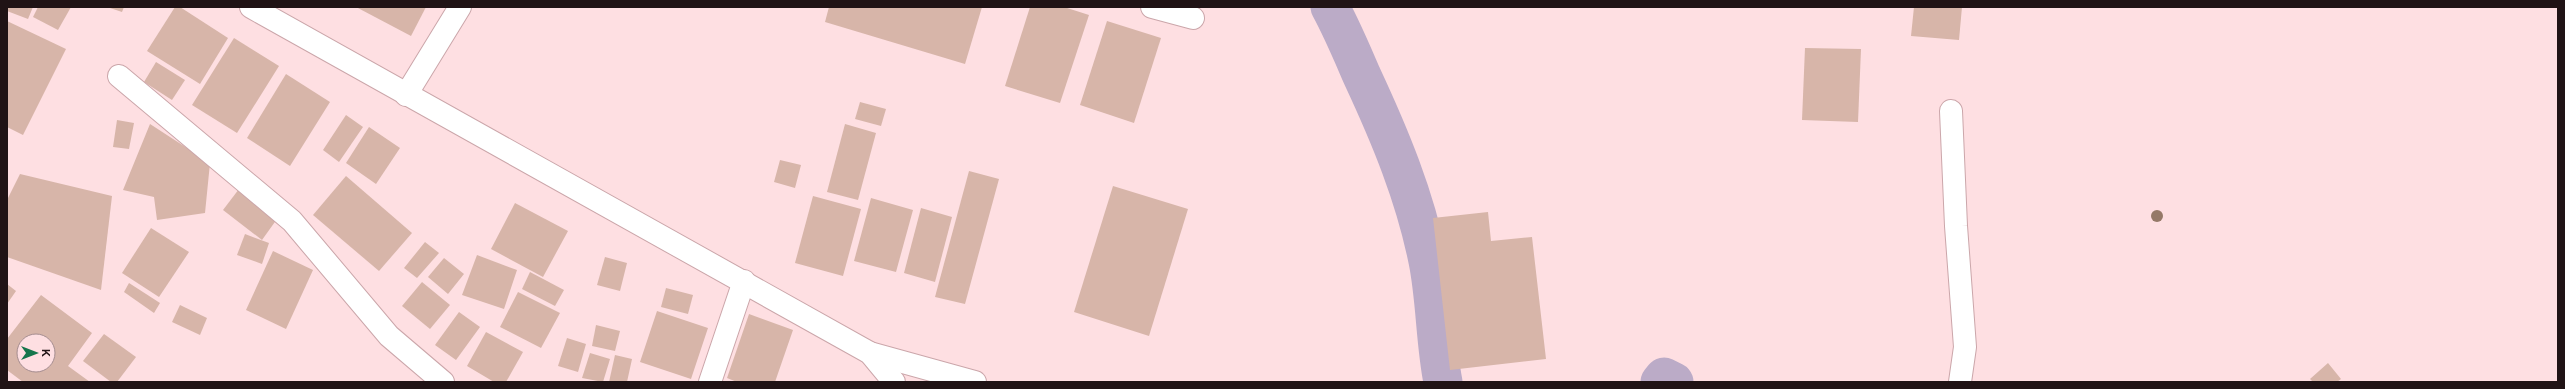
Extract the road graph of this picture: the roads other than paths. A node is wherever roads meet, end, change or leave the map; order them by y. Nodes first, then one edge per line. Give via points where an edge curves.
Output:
1 (251, 7) edge
2 (460, 7) edge
3 (1152, 7) edge
4 (1193, 18) dead end
5 (119, 76) dead end
6 (406, 95) junction
7 (1950, 111) dead end
8 (744, 281) junction
9 (870, 353) junction
10 (443, 382) edge
11 (710, 382) edge
12 (894, 382) edge
13 (975, 382) edge
14 (1960, 382) edge

1 - 6 street
2 - 6 street
3 - 4 street
5 - 10 street via 292,220 389,336
6 - 8 street
7 - 14 street via 1966,348
8 - 9 street
8 - 11 street
9 - 12 street
9 - 13 street

